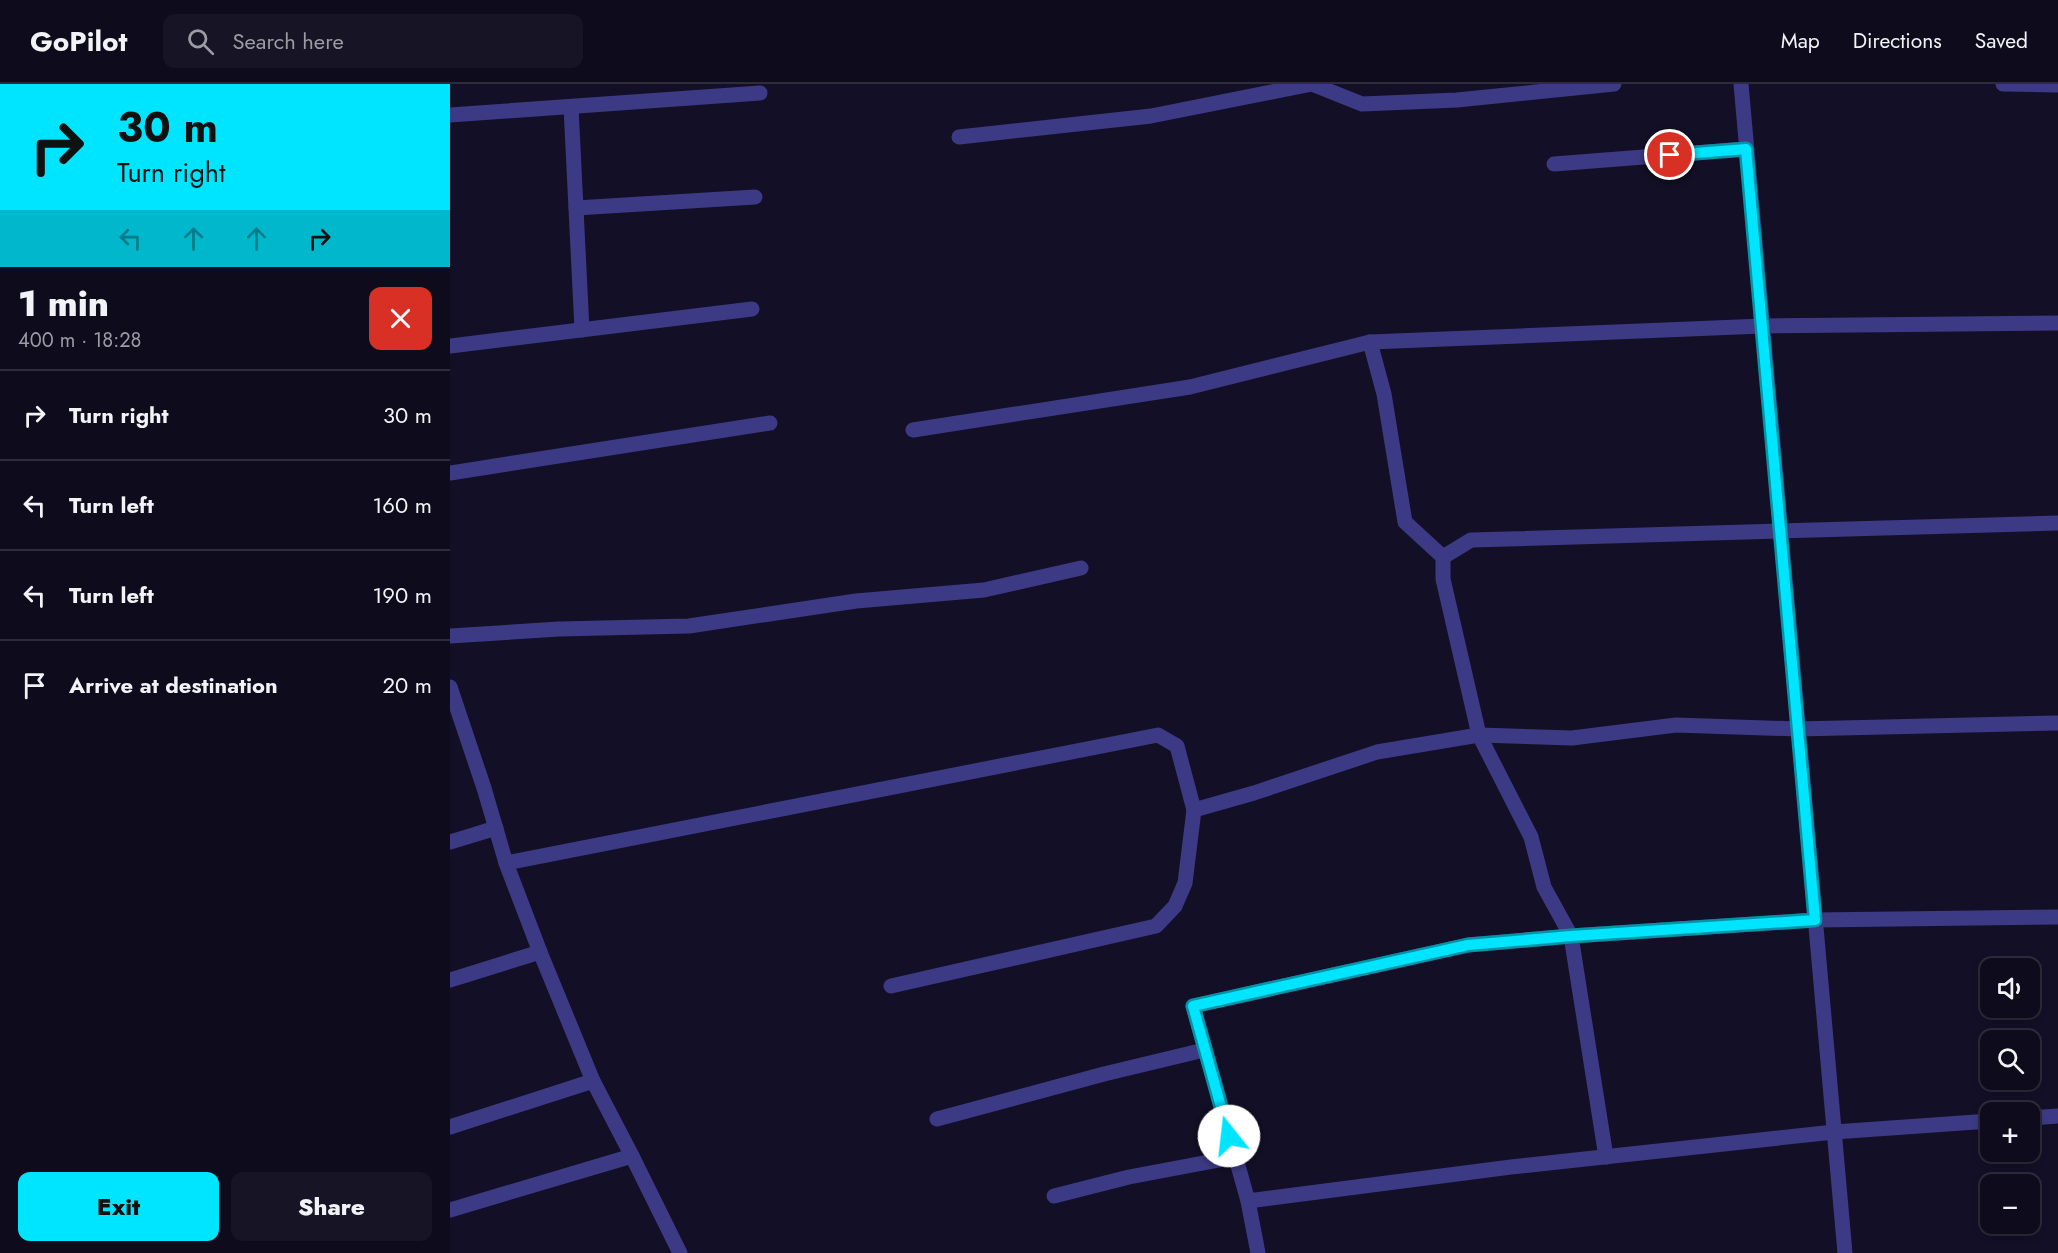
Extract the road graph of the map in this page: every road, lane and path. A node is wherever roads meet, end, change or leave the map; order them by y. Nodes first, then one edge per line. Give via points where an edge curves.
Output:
1 (1614, 84) edge
2 (1741, 84) edge
3 (2003, 84) edge
4 (2058, 85) edge
5 (760, 93) dead end
6 (571, 107) junction
7 (450, 115) edge
8 (959, 137) dead end
9 (1746, 149) junction
10 (1554, 164) dead end
11 (755, 197) dead end
12 (576, 208) junction
13 (752, 309) dead end
14 (2058, 323) edge
15 (1762, 326) junction
16 (582, 330) junction
17 (1370, 342) junction
18 (450, 346) edge
19 (770, 423) dead end
20 (913, 430) dead end
21 (450, 473) edge
22 (2058, 524) edge
23 (1781, 533) junction
24 (1443, 557) junction
25 (1081, 568) dead end
26 (450, 636) edge
27 (450, 687) edge
28 (2058, 723) edge
29 (1798, 729) junction
30 (1479, 735) junction
31 (1194, 810) junction
32 (496, 828) junction
33 (450, 842) edge
34 (506, 863) junction
35 (2058, 917) edge
36 (1815, 920) junction
37 (1571, 936) junction
38 (540, 952) junction
39 (450, 980) edge
40 (891, 986) dead end
41 (1204, 1050) junction
42 (593, 1081) junction
43 (2058, 1116) edge
44 (2040, 1117) edge
45 (937, 1119) dead end
46 (1980, 1122) edge
47 (450, 1127) edge
48 (1834, 1132) junction
49 (632, 1156) junction
50 (1235, 1157) junction
51 (1606, 1158) junction
52 (1054, 1196) dead end
53 (1248, 1201) junction
54 (450, 1210) edge
55 (680, 1253) edge
56 (1258, 1253) edge
57 (1845, 1253) edge

1 - 8 street via 1362,105 1312,84 1151,116
2 - 9 street
3 - 4 street
5 - 6 street
6 - 7 street
6 - 12 street
9 - 10 street
9 - 15 street
11 - 12 street
12 - 16 street
13 - 16 street
14 - 15 street
15 - 17 street
15 - 23 street
16 - 18 street
17 - 20 street via 1190,387
17 - 24 street via 1384,394 1405,522
19 - 21 street
22 - 23 street
23 - 24 street via 1471,540
23 - 29 street
24 - 30 street via 1443,579
25 - 26 street via 984,590 856,601 689,626
27 - 32 street
28 - 29 street
29 - 30 street via 1676,725 1572,738
29 - 36 street
30 - 31 street via 1377,752
30 - 37 street via 1532,837 1545,887
31 - 34 street via 1177,746 1158,735
31 - 40 street via 1185,883 1175,906 1156,926
32 - 33 street
32 - 34 street
34 - 38 street
35 - 36 street
36 - 37 street
36 - 48 street
37 - 41 street via 1468,945 1193,1006
37 - 51 street
38 - 39 street
38 - 42 street
41 - 45 street
41 - 50 street
42 - 47 street
42 - 49 street
43 - 44 street
46 - 48 street
48 - 51 street
48 - 57 street
49 - 54 street
49 - 55 street
50 - 52 street
50 - 53 street
51 - 53 street
53 - 56 street

